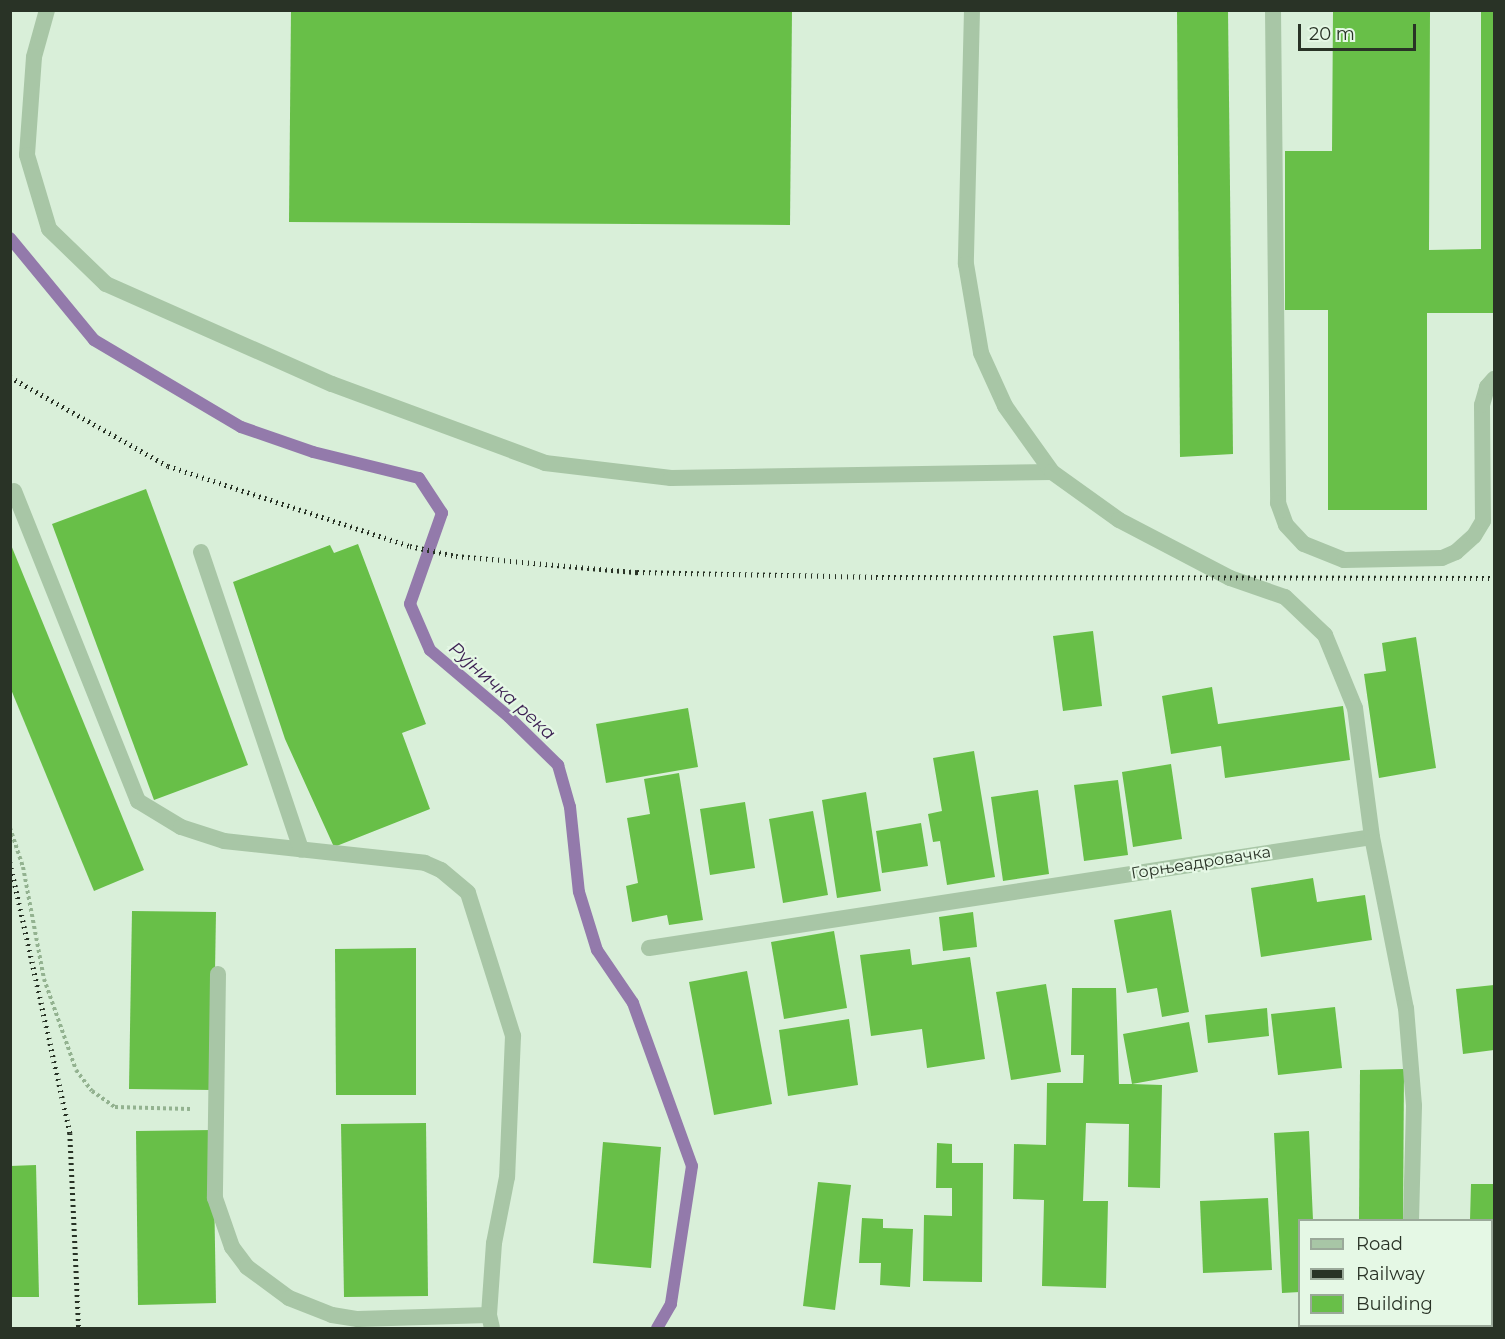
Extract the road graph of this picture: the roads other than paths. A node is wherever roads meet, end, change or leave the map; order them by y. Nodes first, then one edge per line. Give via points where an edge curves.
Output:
1 (47, 10) edge
2 (972, 10) edge
3 (1273, 10) edge
4 (1494, 379) edge
5 (1053, 472) junction
6 (14, 490) dead end
7 (201, 552) dead end
8 (1372, 837) junction
9 (301, 850) junction
10 (648, 948) dead end
11 (219, 974) dead end
12 (1411, 1219) edge
13 (491, 1322) edge

1 - 5 street via 34,57 27,155 49,229 106,285 332,384 545,463 671,478
2 - 5 street via 966,264 981,353 1005,406
3 - 4 street via 1278,503 1286,525 1304,544 1344,560 1442,558 1456,552 1474,536 1483,521 1482,405 1487,387
5 - 8 street via 1119,520 1230,578 1285,597 1325,634 1355,708
6 - 9 street via 138,801 159,816 202,835
7 - 9 street
8 - 10 street, Горњеадровачка
8 - 12 street via 1406,1008 1414,1106
9 - 13 street via 425,863 441,870 468,893 513,1036 507,1177 494,1243
11 - 13 street via 215,1198 232,1247 247,1267 290,1298 332,1316

